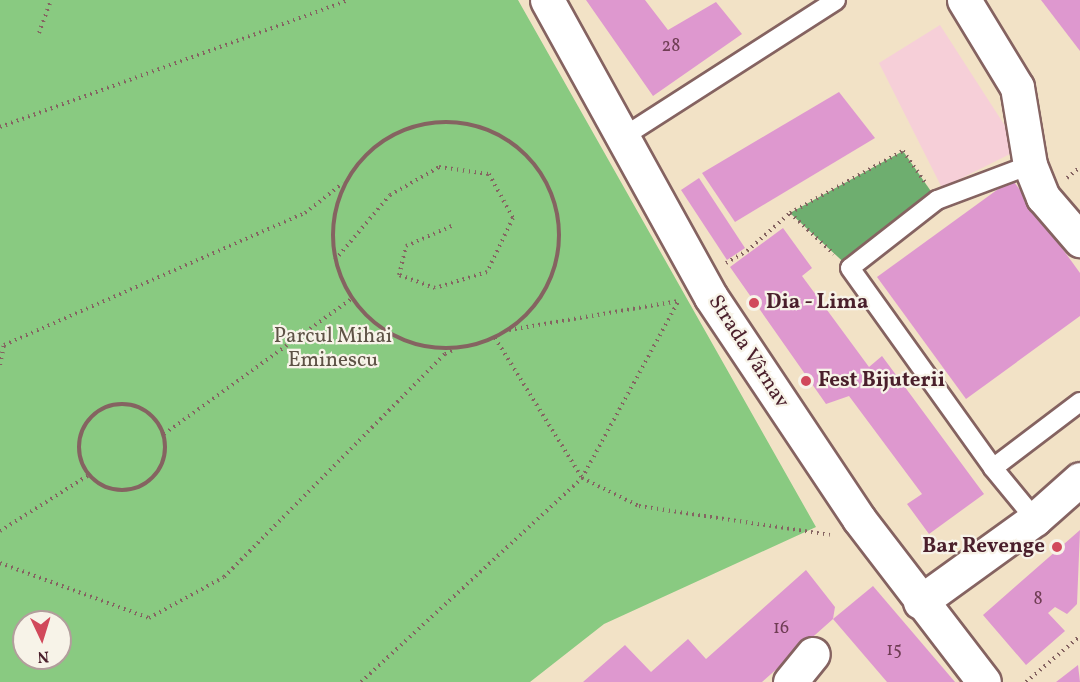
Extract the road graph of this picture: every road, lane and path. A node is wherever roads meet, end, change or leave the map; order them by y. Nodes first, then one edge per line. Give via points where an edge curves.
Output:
1 (51, 0) edge
2 (348, 0) edge
3 (547, 0) edge
4 (836, 0) edge
5 (964, 0) edge
6 (39, 33) dead end
7 (0, 127) edge
8 (623, 137) junction
9 (1030, 165) junction
10 (344, 182) junction
11 (938, 200) junction
12 (790, 213) junction
13 (454, 225) dead end
14 (1080, 240) edge
15 (334, 260) junction
16 (850, 268) junction
17 (705, 286) junction
18 (351, 299) junction
19 (679, 301) junction
20 (508, 330) junction
21 (495, 338) junction
22 (457, 348) junction
23 (0, 365) edge
24 (1080, 402) edge
25 (164, 434) junction
26 (993, 468) junction
27 (89, 475) junction
28 (582, 478) junction
29 (1080, 480) edge
30 (1035, 519) junction
31 (0, 531) edge
32 (838, 537) dead end
33 (0, 563) edge
34 (920, 602) junction
35 (1080, 636) edge
36 (813, 654) dead end
37 (361, 682) edge
38 (790, 682) edge
39 (984, 682) edge
40 (1026, 682) edge

1 - 6 path
2 - 7 path
3 - 8 street, Strada Vârnav
4 - 8 lane
5 - 9 street via 1017,87
8 - 17 street, Strada Vârnav
9 - 11 lane
9 - 14 street via 1043,197
10 - 15 path via 331,234
10 - 20 path via 367,152 391,136 435,121 473,123 508,139 536,164 554,197 560,234 554,271 536,305
10 - 23 path via 305,213 4,345
11 - 12 path via 903,151
11 - 16 lane
12 - 16 path
12 - 17 path
13 - 15 path via 406,246 399,275 435,288 487,272 513,218 489,174 439,167 429,172 390,195
15 - 18 path
16 - 26 lane
17 - 19 path
17 - 34 street, Strada Vârnav via 835,484
18 - 22 path via 372,322 397,338 427,347
18 - 25 path
19 - 20 path
19 - 28 path
20 - 21 path
21 - 22 path
21 - 28 path
22 - 33 path via 445,354 224,577 149,618
24 - 26 lane
25 - 27 path via 163,463 144,485 114,490
25 - 27 path via 148,412 135,406 121,404 102,410 86,423 81,436 82,463
26 - 30 lane
27 - 31 path
28 - 32 path via 639,506
28 - 37 path
29 - 30 street
30 - 34 street
34 - 39 street, Strada Vârnav
35 - 40 path
36 - 38 street

